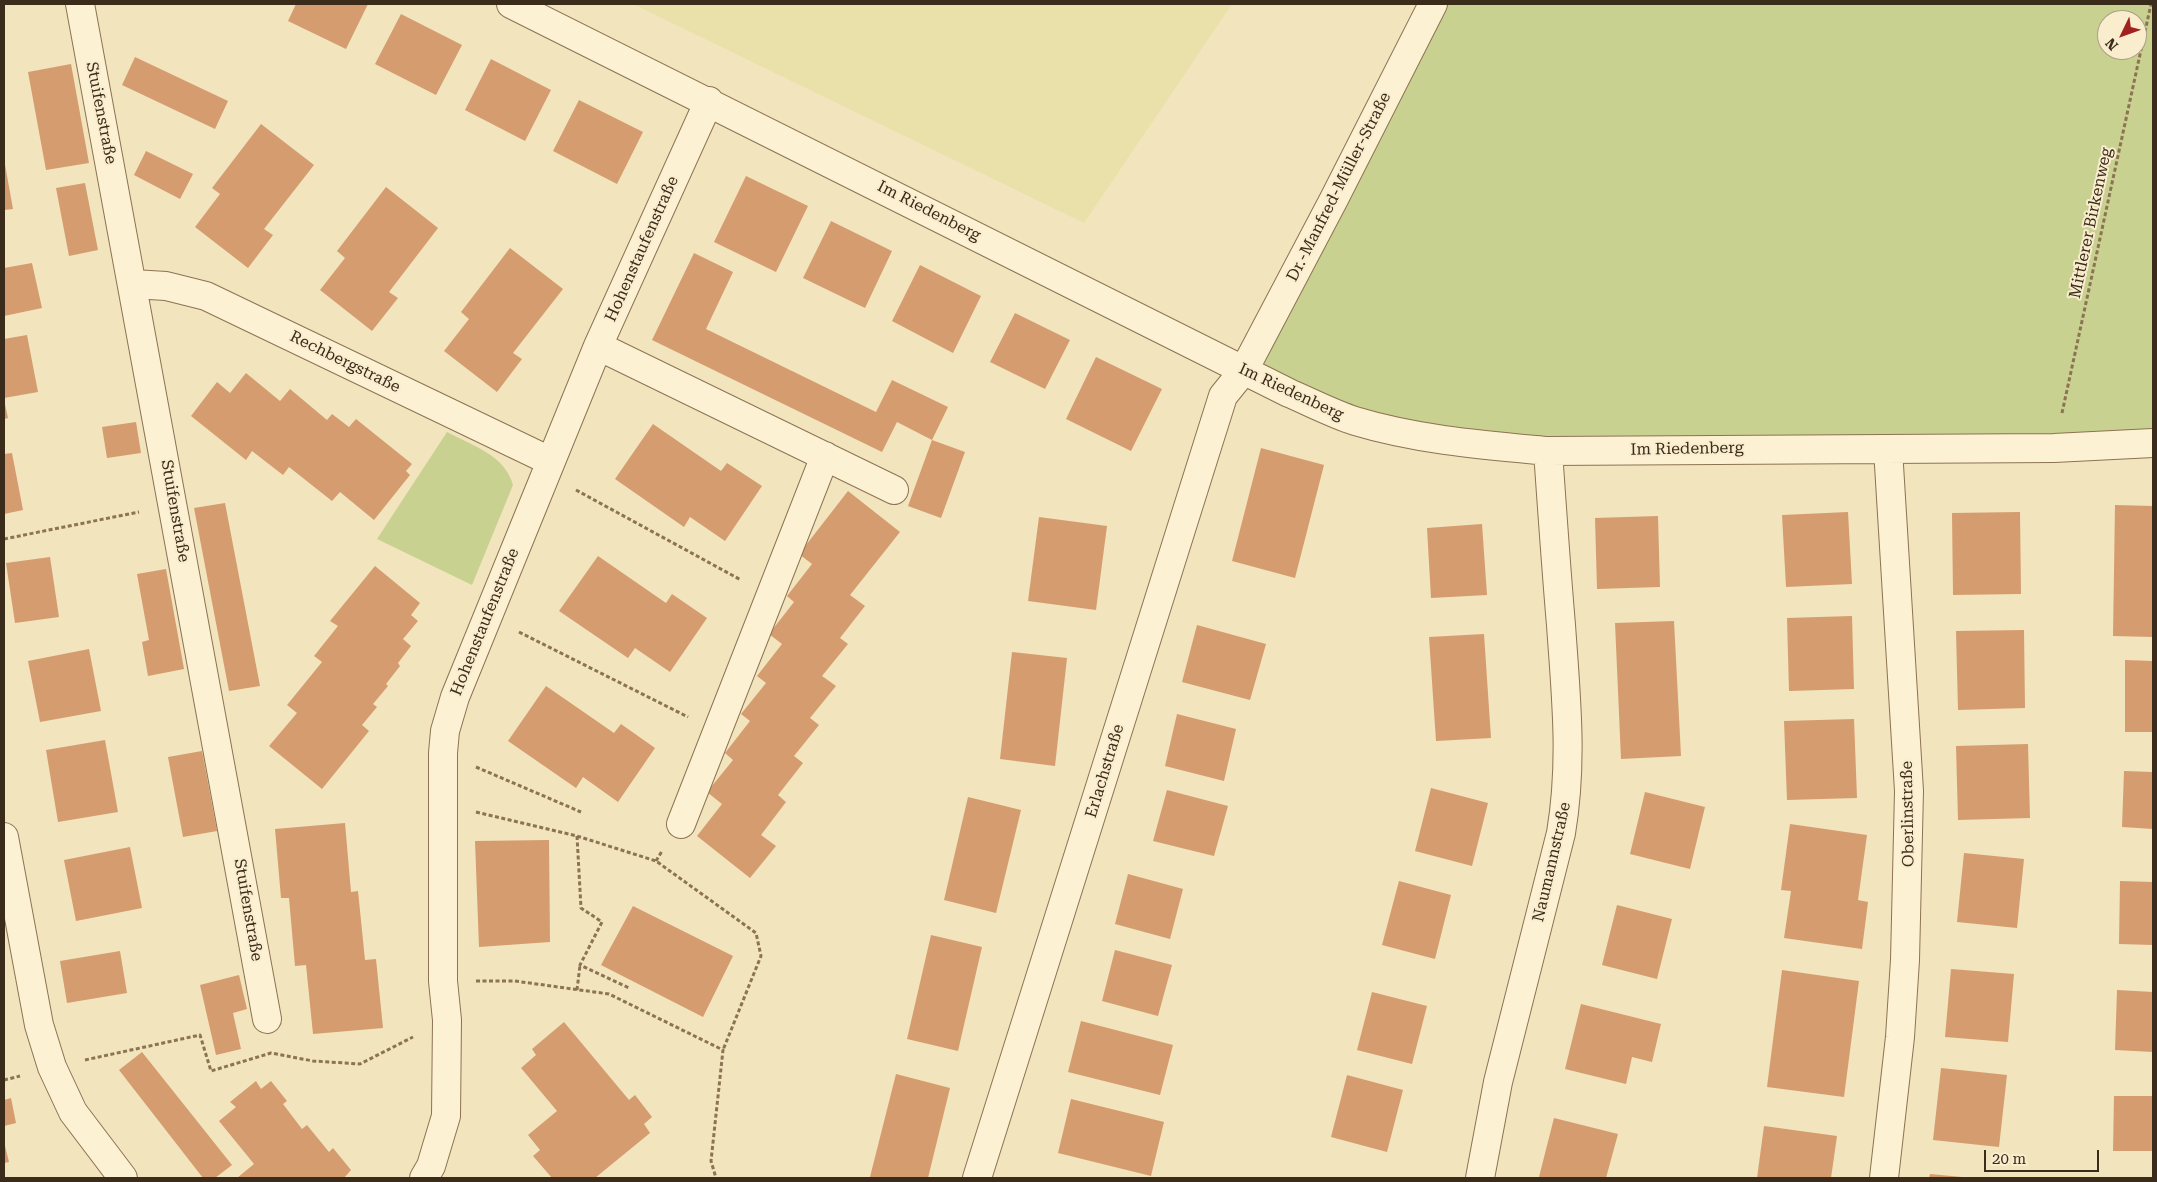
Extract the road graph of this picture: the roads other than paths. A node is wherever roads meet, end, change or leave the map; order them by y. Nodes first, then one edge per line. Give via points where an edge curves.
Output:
1 (80, 4) edge
2 (511, 4) edge
3 (1433, 4) edge
4 (709, 101) junction
5 (134, 284) junction
6 (598, 346) junction
7 (1244, 370) junction
8 (2153, 443) edge
9 (1888, 449) junction
10 (1548, 451) junction
11 (825, 456) junction
12 (547, 467) junction
13 (894, 490) dead end
14 (681, 824) dead end
15 (4, 837) edge
16 (267, 1019) dead end
17 (123, 1178) edge
18 (424, 1178) edge
19 (977, 1178) edge
20 (1480, 1178) edge
21 (1884, 1178) edge

1 - 5 street, Stuifenstraße
2 - 4 street, Im Riedenberg
3 - 7 street, Dr.-Manfred-Müller-Straße
4 - 6 street, Hohenstaufenstraße
4 - 7 street, Im Riedenberg
5 - 12 street, Rechbergstraße via 166,286 206,296
5 - 16 street, Stuifenstraße
6 - 11 street
6 - 12 street, Hohenstaufenstraße
7 - 10 street, Im Riedenberg via 1354,421 1426,438
7 - 19 street, Erlachstraße via 1223,396 1192,489
8 - 9 street, Im Riedenberg via 2054,448
9 - 10 street, Im Riedenberg
9 - 21 street, Oberlinstraße via 1909,801 1905,969
10 - 20 street, Naumannstraße via 1567,706 1569,756 1566,800 1561,833 1498,1082
11 - 13 street
11 - 14 street
12 - 18 street, Hohenstaufenstraße via 455,697 445,731 443,981 447,1020 446,1116 431,1166
15 - 17 street via 39,1025 52,1067 73,1112

